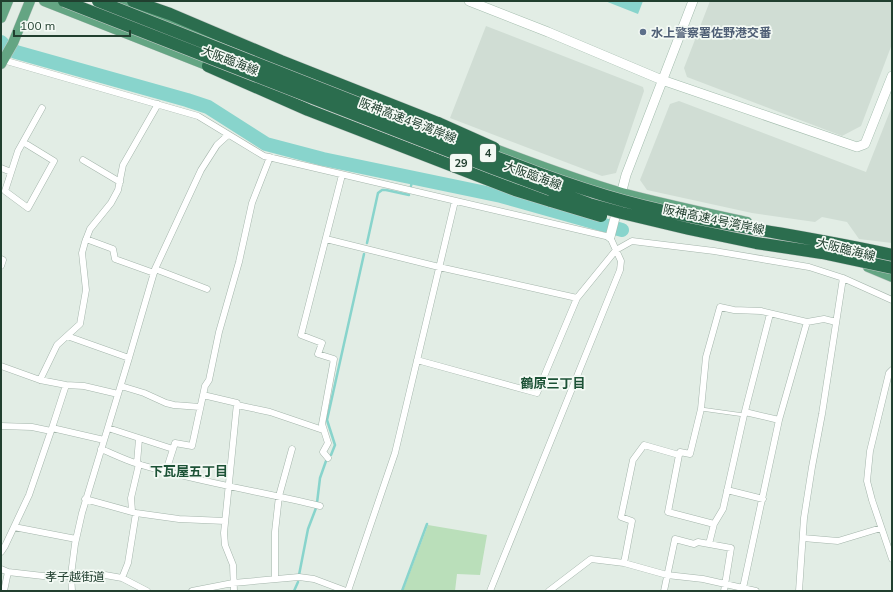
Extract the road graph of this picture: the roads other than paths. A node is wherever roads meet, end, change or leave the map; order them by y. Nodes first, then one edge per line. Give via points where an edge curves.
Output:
1 (8, 1) edge
2 (30, 1) edge
3 (44, 1) edge
4 (64, 1) edge
5 (98, 1) edge
6 (118, 1) edge
7 (133, 1) edge
8 (469, 1) edge
9 (693, 1) edge
10 (1, 18) edge
11 (4, 60) edge
12 (208, 66) junction
13 (892, 76) edge
14 (662, 80) junction
15 (158, 104) junction
16 (42, 108) dead end
17 (228, 136) junction
18 (23, 142) junction
19 (270, 157) junction
20 (83, 160) dead end
21 (1, 168) edge
22 (11, 172) junction
23 (342, 175) junction
24 (120, 182) junction
25 (621, 192) junction
26 (455, 201) junction
27 (615, 216) junction
28 (692, 218) junction
29 (610, 237) junction
30 (86, 239) junction
31 (326, 239) junction
32 (756, 243) junction
33 (851, 248) junction
34 (616, 250) junction
35 (892, 251) edge
36 (892, 255) edge
37 (1, 259) edge
38 (1, 266) edge
39 (892, 266) edge
40 (439, 267) junction
41 (154, 271) junction
42 (892, 277) edge
43 (843, 278) junction
44 (207, 289) dead end
45 (577, 298) junction
46 (892, 300) edge
47 (770, 314) junction
48 (807, 322) junction
49 (836, 322) junction
50 (67, 336) junction
51 (129, 358) junction
52 (417, 360) junction
53 (1, 366) edge
54 (892, 370) edge
55 (40, 380) junction
56 (66, 385) junction
57 (120, 386) junction
58 (118, 394) junction
59 (203, 395) junction
60 (237, 405) junction
61 (200, 407) junction
62 (701, 409) junction
63 (745, 413) junction
64 (780, 420) junction
65 (1, 426) edge
66 (108, 428) junction
67 (51, 429) junction
68 (323, 430) junction
69 (139, 439) junction
70 (104, 440) junction
71 (101, 449) junction
72 (173, 449) junction
73 (292, 449) dead end
74 (679, 455) junction
75 (328, 458) dead end
76 (138, 464) junction
77 (166, 472) junction
78 (229, 487) junction
79 (728, 490) junction
80 (279, 496) junction
81 (86, 499) junction
82 (762, 499) junction
83 (320, 506) dead end
84 (134, 512) junction
85 (225, 521) junction
86 (714, 524) junction
87 (14, 527) junction
88 (881, 528) junction
89 (76, 538) junction
90 (803, 538) junction
91 (709, 544) junction
92 (1, 552) edge
93 (892, 559) edge
94 (624, 563) junction
95 (1, 569) edge
96 (8, 572) junction
97 (71, 575) junction
98 (667, 575) junction
99 (122, 578) junction
100 (275, 579) junction
101 (233, 583) junction
102 (725, 584) junction
103 (743, 588) junction
104 (4, 591) edge
105 (72, 591) edge
106 (147, 591) edge
107 (192, 591) edge
108 (234, 591) edge
109 (347, 591) edge
110 (490, 591) edge
111 (549, 591) edge
112 (664, 591) edge
113 (724, 591) edge
114 (756, 591) edge
115 (799, 591) edge

1 - 10 main road
2 - 11 main road
3 - 12 main road, 大阪臨海線 / 29
4 - 32 highway, 阪神高速4号湾岸線 / 4, bridge via 589,204
5 - 28 highway, 阪神高速4号湾岸線 / 4, bridge via 560,181
6 - 25 main road, 大阪臨海線 / 29 via 435,127 553,171
7 - 28 highway, bridge via 438,123 526,162
8 - 14 street
9 - 14 street
11 - 15 street
12 - 27 main road, 大阪臨海線 / 29 via 536,191
12 - 32 highway, bridge via 308,110 515,190 601,216
13 - 14 street via 865,144 857,147
14 - 25 street
15 - 17 street via 198,116
15 - 24 street via 122,166
16 - 18 street
17 - 19 street
17 - 41 street via 217,145 201,170
18 - 22 street
18 - 22 street via 54,161 28,208 5,191
19 - 23 street
19 - 59 street via 252,203 218,332 209,380
20 - 24 street
21 - 22 street
23 - 26 street
23 - 31 street
24 - 30 street via 111,203 90,229
25 - 27 street
25 - 33 main road, 大阪臨海線 / 29
26 - 29 street
26 - 40 street
27 - 29 street
27 - 42 main road, 大阪臨海線 / 29 via 691,235 835,258
28 - 36 highway, 阪神高速4号湾岸線 / 4, bridge
29 - 34 street
30 - 41 street via 112,249 115,259
30 - 50 street via 82,253 86,290 80,324
31 - 40 street
31 - 68 street via 301,335 322,343 318,354 334,359
32 - 39 highway, 阪神高速4号湾岸線 / 4, bridge
33 - 35 street
33 - 39 main road, 大阪臨海線 / 29
34 - 43 street via 632,241 696,248 809,266
34 - 45 street
34 - 110 street via 621,261 620,270
37 - 38 street
40 - 45 street
40 - 52 street
41 - 44 street
41 - 51 street
43 - 46 street
43 - 49 street
45 - 52 street via 537,393
47 - 48 street
47 - 62 street via 720,307 706,357
47 - 63 street
48 - 49 street
48 - 64 street
49 - 90 street via 804,518
50 - 51 street
50 - 55 street via 57,345
51 - 57 street
52 - 109 street via 395,453
53 - 55 street
54 - 88 street via 889,373 870,451 868,481
55 - 56 street
56 - 58 street via 84,386
56 - 67 street
57 - 58 street
57 - 61 street via 144,393 166,404
58 - 66 street
59 - 60 street
59 - 61 street
60 - 68 street via 270,412
60 - 78 street
61 - 72 street via 192,446 175,444
62 - 63 lane
62 - 74 street via 690,454 680,452
63 - 64 street
63 - 79 street
64 - 82 street
65 - 67 street
66 - 69 street
66 - 70 street
67 - 70 street
67 - 87 street via 29,495
68 - 75 street via 328,443 323,452
69 - 72 street
69 - 76 street
70 - 71 street
71 - 76 street
71 - 81 street
72 - 77 street
73 - 80 street
74 - 86 street via 668,512
74 - 94 street via 644,445 633,460 621,517 632,521
76 - 77 street
76 - 84 street via 131,498
77 - 78 street
78 - 80 street
78 - 85 street
79 - 82 street
79 - 86 street via 723,509
80 - 83 street
80 - 100 street via 275,532
81 - 84 street
81 - 89 street
82 - 103 street
84 - 85 street via 179,519
84 - 99 street via 128,563
85 - 101 street via 225,545 233,565
86 - 91 street
87 - 89 street
87 - 92 street
88 - 90 street via 838,541
88 - 93 street
89 - 97 street
90 - 115 street
91 - 98 street via 694,544 675,539
91 - 102 street via 731,548
94 - 98 street
94 - 111 street via 591,559
95 - 96 street, 孝子越街道
96 - 97 street, 孝子越街道 via 43,576
96 - 104 street
97 - 99 street, 孝子越街道
97 - 105 street
98 - 102 street
98 - 112 street
99 - 106 street, 孝子越街道
100 - 101 street
100 - 109 street via 314,579
101 - 107 street
101 - 108 street
102 - 103 street
102 - 113 street
103 - 114 street

